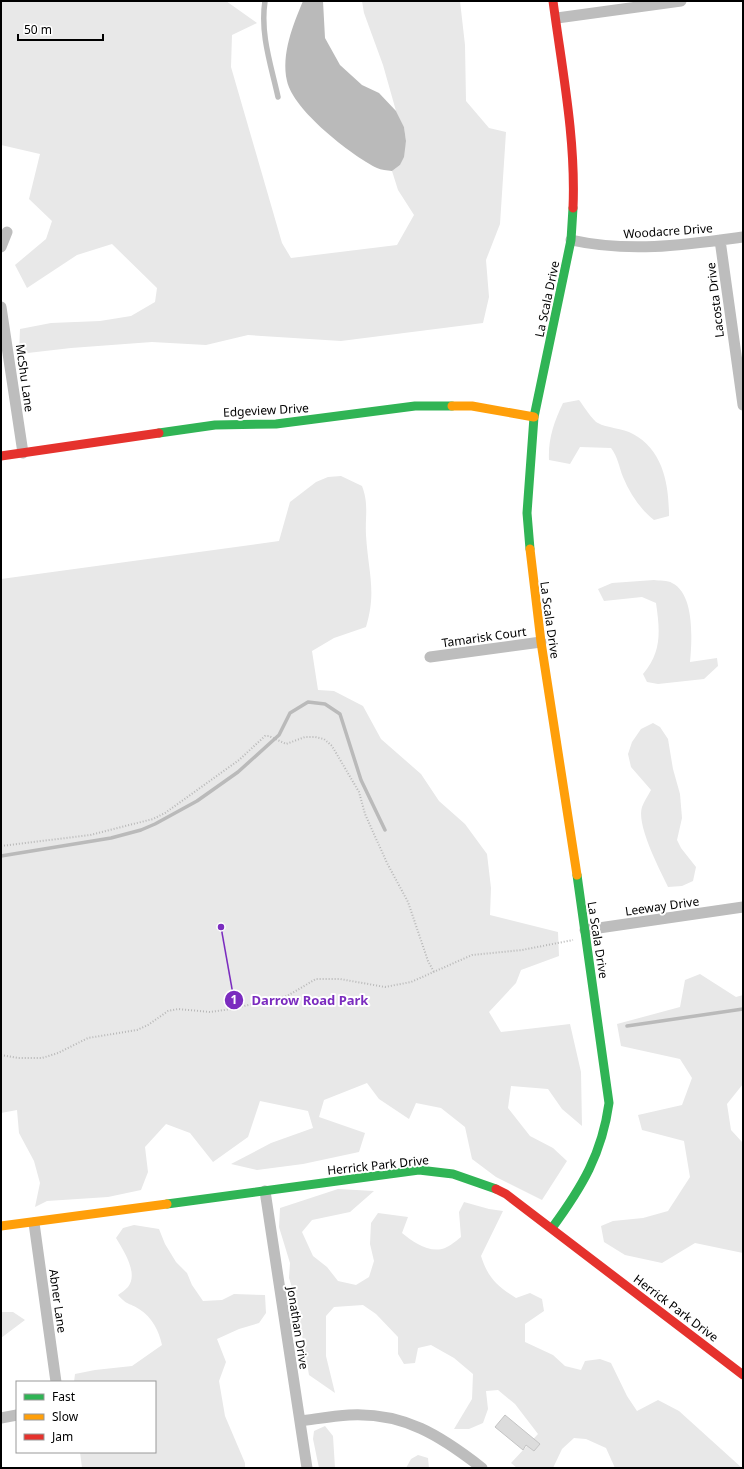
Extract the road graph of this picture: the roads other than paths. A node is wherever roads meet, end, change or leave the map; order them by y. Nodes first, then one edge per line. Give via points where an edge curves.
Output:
1 (264, 1) edge
2 (553, 1) edge
3 (681, 1) edge
4 (557, 18) junction
5 (278, 97) dead end
6 (7, 232) dead end
7 (743, 237) edge
8 (571, 240) junction
9 (720, 240) junction
10 (1, 247) edge
11 (1, 307) edge
12 (743, 405) edge
13 (534, 417) junction
14 (22, 453) junction
15 (1, 456) edge
16 (541, 642) junction
17 (430, 657) dead end
18 (743, 907) edge
19 (585, 934) junction
20 (265, 1191) junction
21 (34, 1223) junction
22 (1, 1226) edge
23 (552, 1228) junction
24 (743, 1375) edge
25 (56, 1381) edge
26 (16, 1415) edge
27 (1, 1418) edge
28 (300, 1421) junction
29 (307, 1468) edge
30 (482, 1468) edge

1 - 5 lane via 267,56
2 - 4 street, La Scala Drive
3 - 4 street
4 - 8 street, La Scala Drive via 574,179
6 - 10 street
7 - 9 street, Woodacre Drive
8 - 9 street, Woodacre Drive via 635,248
8 - 13 street, La Scala Drive
9 - 12 street, Lacosta Drive
11 - 14 street, McShu Lane
13 - 14 street, Edgeview Drive via 472,406 415,406 276,424 215,425
13 - 16 street, La Scala Drive via 527,513
14 - 15 street, Edgeview Drive
16 - 17 street, Tamarisk Court
16 - 19 street, La Scala Drive
18 - 19 street, Leeway Drive
19 - 23 street, La Scala Drive via 608,1086 607,1123 590,1173
20 - 21 street, Herrick Park Drive
20 - 23 street, Herrick Park Drive via 419,1170 439,1170 486,1183 506,1194
20 - 28 street, Jonathan Drive
21 - 22 street, Herrick Park Drive
21 - 25 street, Abner Lane
23 - 24 street, Herrick Park Drive
26 - 27 street
28 - 29 street, Jonathan Drive
28 - 30 street via 349,1415 389,1417 417,1426 448,1442

